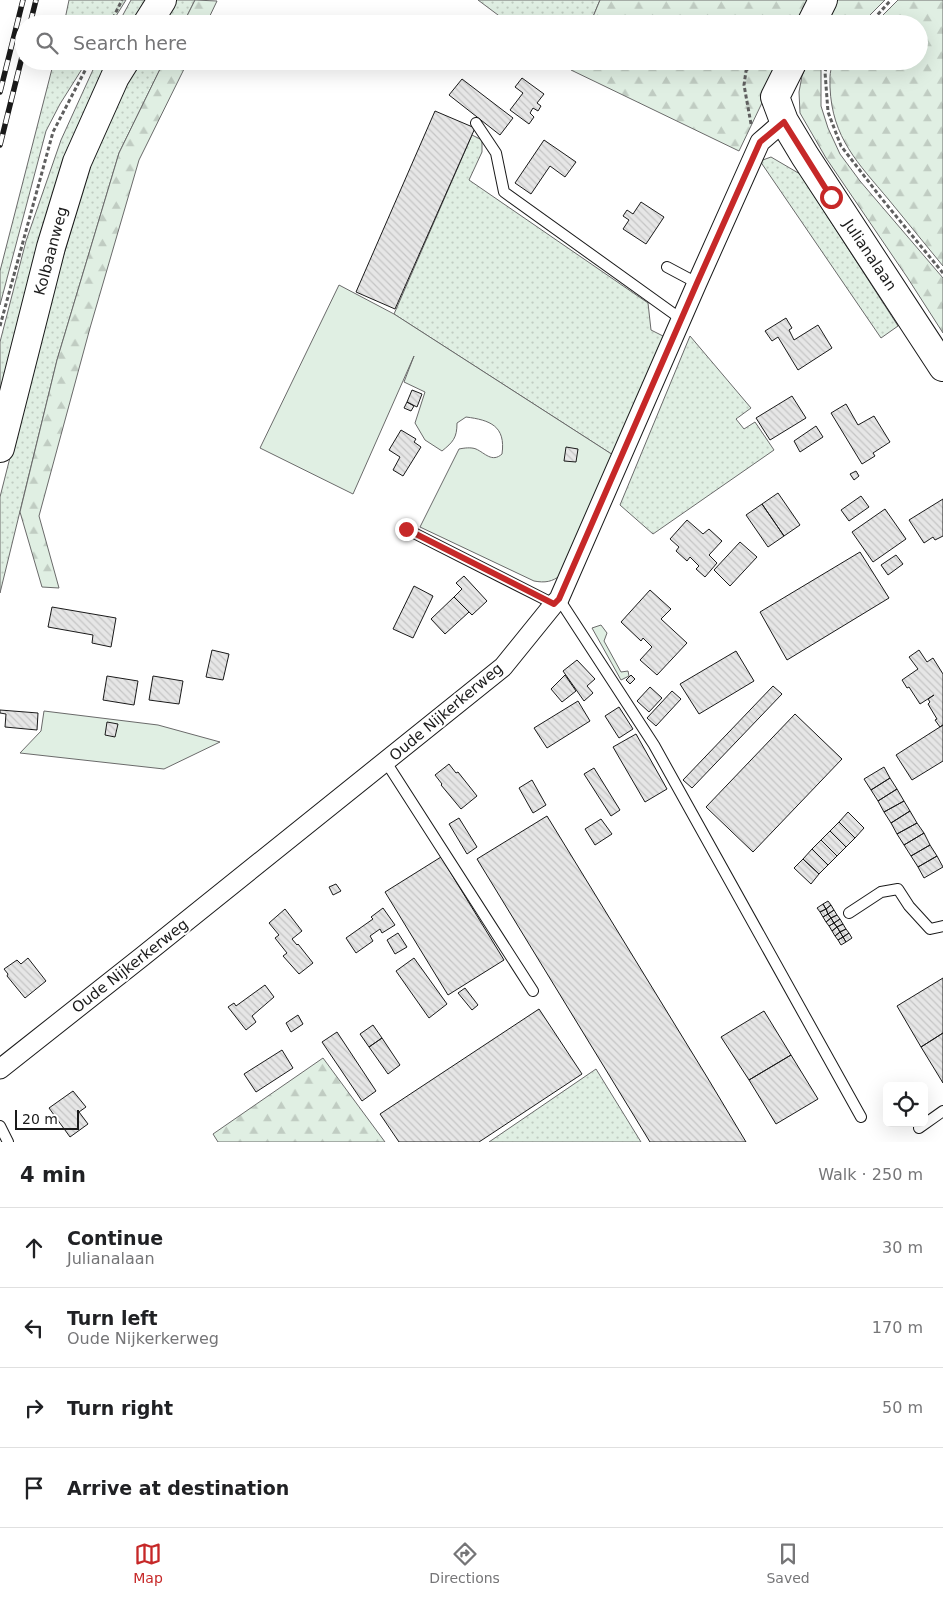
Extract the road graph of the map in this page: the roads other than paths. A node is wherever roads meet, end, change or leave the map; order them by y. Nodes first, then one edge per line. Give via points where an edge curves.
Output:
1 (162, 0) edge
2 (823, 0) edge
3 (153, 15) edge
4 (816, 15) edge
5 (120, 70) edge
6 (788, 70) edge
7 (784, 122) junction
8 (476, 123) dead end
9 (667, 267) dead end
10 (697, 283) junction
11 (681, 319) junction
12 (943, 367) edge
13 (0, 448) edge
14 (406, 529) dead end
15 (557, 602) junction
16 (386, 762) junction
17 (849, 913) dead end
18 (943, 926) edge
19 (533, 991) dead end
20 (0, 1069) edge
21 (943, 1111) edge
22 (861, 1116) dead end
23 (0, 1126) edge
24 (919, 1128) dead end
25 (8, 1142) edge

1 - 3 street
2 - 4 street
5 - 13 street, Kolbaanweg via 77,162 51,247
6 - 7 street, Julianalaan via 775,97
7 - 10 street, Oude Nijkerkerweg via 760,142
7 - 12 street, Julianalaan
8 - 11 lane via 496,153 504,192
9 - 10 lane
10 - 11 street, Oude Nijkerkerweg
11 - 15 street, Oude Nijkerkerweg
14 - 15 lane
15 - 16 street, Oude Nijkerkerweg via 503,667
15 - 22 lane via 654,745
16 - 19 lane
16 - 20 street, Oude Nijkerkerweg
17 - 18 lane via 881,892 898,889 930,930
21 - 24 lane
23 - 25 lane

